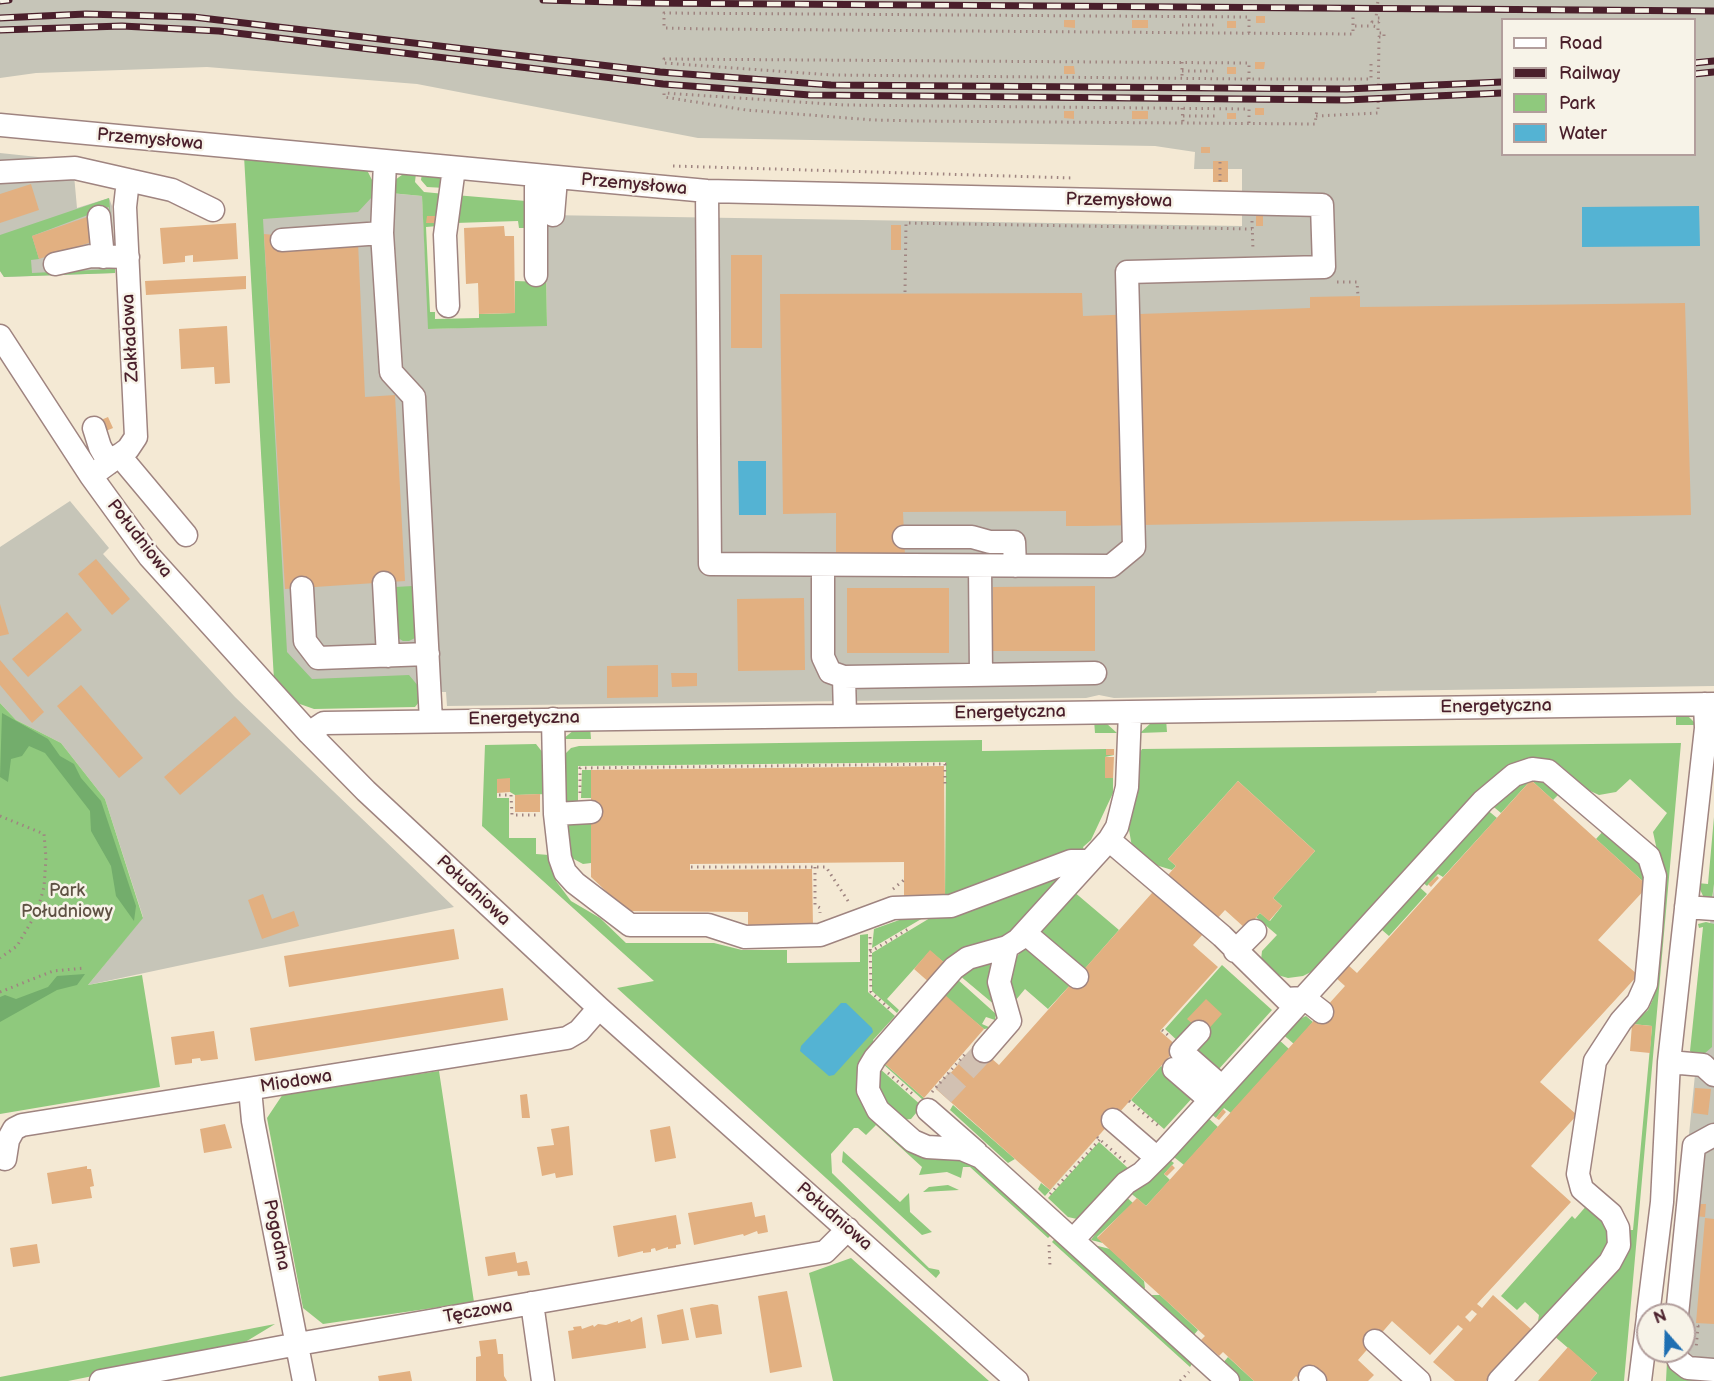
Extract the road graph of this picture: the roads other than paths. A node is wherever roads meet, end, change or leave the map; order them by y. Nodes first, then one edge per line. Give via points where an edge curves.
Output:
1 (0, 125) edge
2 (385, 162) junction
3 (454, 168) junction
4 (0, 172) edge
5 (546, 177) junction
6 (128, 180) junction
7 (707, 191) junction
8 (213, 210) dead end
9 (553, 215) dead end
10 (99, 217) dead end
11 (382, 233) junction
12 (282, 240) dead end
13 (103, 256) junction
14 (128, 256) junction
15 (55, 264) dead end
16 (536, 275) dead end
17 (448, 306) dead end
18 (0, 336) edge
19 (94, 428) dead end
20 (106, 465) junction
21 (186, 535) dead end
22 (904, 542) dead end
23 (823, 566) junction
24 (1015, 566) junction
25 (980, 567) junction
26 (377, 583) dead end
27 (302, 588) dead end
28 (428, 654) junction
29 (380, 656) junction
30 (1095, 673) dead end
31 (981, 675) junction
32 (844, 677) junction
33 (1710, 704) edge
34 (1130, 712) junction
35 (845, 715) junction
36 (553, 718) junction
37 (431, 721) junction
38 (309, 733) junction
39 (586, 812) road end
40 (555, 814) junction
41 (1109, 840) junction
42 (1089, 861) junction
43 (1686, 907) junction
44 (1714, 909) edge
45 (1255, 932) dead end
46 (1025, 933) junction
47 (1007, 947) junction
48 (1235, 951) junction
49 (1077, 977) dead end
50 (1304, 998) junction
51 (599, 1008) junction
52 (1322, 1012) dead end
53 (1198, 1032) dead end
54 (984, 1051) tunnel mouth
55 (1669, 1062) junction
56 (1710, 1066) edge
57 (1174, 1069) dead end
58 (250, 1089) junction
59 (1216, 1093) junction
60 (1114, 1121) road end
61 (906, 1134) junction
62 (1714, 1135) edge
63 (981, 1157) junction
64 (1157, 1158) junction
65 (5, 1159) dead end
66 (848, 1229) junction
67 (1073, 1240) junction
68 (532, 1303) junction
69 (1650, 1303) edge
70 (1678, 1303) edge
71 (1375, 1341) dead end
72 (298, 1344) junction
73 (1642, 1363) edge
74 (1685, 1363) edge
75 (1704, 1369) edge
76 (101, 1381) edge
77 (304, 1381) edge
78 (543, 1381) edge
79 (1017, 1381) edge
80 (1228, 1381) edge
81 (1419, 1381) edge
82 (1499, 1381) edge
83 (1640, 1381) edge

1 - 2 street, Przemysłowa
2 - 3 street, Przemysłowa
2 - 11 street
3 - 5 street, Przemysłowa
3 - 17 street via 445,235
4 - 6 street via 75,168
5 - 7 street, Przemysłowa
5 - 9 street
5 - 16 street
6 - 8 street via 172,190
6 - 14 street, Zakładowa
7 - 23 street via 710,564
7 - 24 street, Przemysłowa via 1322,205 1323,267 1127,272 1134,547 1112,566
10 - 13 street
11 - 12 street
11 - 28 street via 391,372 414,398
13 - 14 street
13 - 15 street
14 - 20 street, Zakładowa via 136,437
18 - 20 street, Południowa
19 - 20 street
20 - 21 street
20 - 38 street, Południowa via 149,556
22 - 24 street via 972,537 1014,542
23 - 25 street
23 - 32 street via 824,657 830,672
24 - 25 street
25 - 31 street
26 - 29 street
27 - 29 street via 305,641 318,658
28 - 29 street
28 - 37 street
30 - 31 street
31 - 32 street
32 - 35 street
33 - 34 street, Energetyczna
33 - 43 street
34 - 35 street, Energetyczna
34 - 41 street via 1127,787 1117,827
35 - 36 street, Energetyczna
36 - 37 street, Energetyczna
36 - 40 street
37 - 38 street, Energetyczna via 324,723
38 - 51 street, Południowa
39 - 40 street
40 - 42 street via 565,872 630,925 708,924 745,937 820,935 893,908 951,906 1071,861
41 - 42 street
41 - 48 street
42 - 46 street
43 - 44 street
43 - 55 street
45 - 48 street
46 - 47 street
46 - 49 street
47 - 54 street via 999,982 1010,1021
47 - 61 street via 968,958 954,968 869,1068 872,1101
48 - 50 street via 1286,999
50 - 52 street
50 - 59 street
50 - 82 street via 1483,801 1522,771 1539,769 1557,776 1649,857 1654,866 1646,984 1638,1002 1595,1061 1578,1174 1582,1188 1611,1214 1618,1228 1619,1245 1610,1262
51 - 58 street, Miodowa via 579,1031 567,1038
51 - 66 street, Południowa
53 - 59 street via 1181,1051
55 - 56 street
55 - 69 street via 1662,1202
57 - 59 street
58 - 65 street, Miodowa via 22,1125 10,1135
58 - 72 street, Pogodna
59 - 64 street
60 - 64 street
61 - 63 street via 927,1147 962,1149
61 - 63 street via 935,1103
62 - 70 street via 1694,1146
63 - 67 street
64 - 67 street via 1126,1183
66 - 68 street, Tęczowa via 825,1251
66 - 79 street, Południowa
67 - 80 street
68 - 72 street, Tęczowa
68 - 78 street
71 - 81 street
72 - 76 street, Tęczowa
72 - 77 street, Pogodna
73 - 83 street
74 - 75 street

